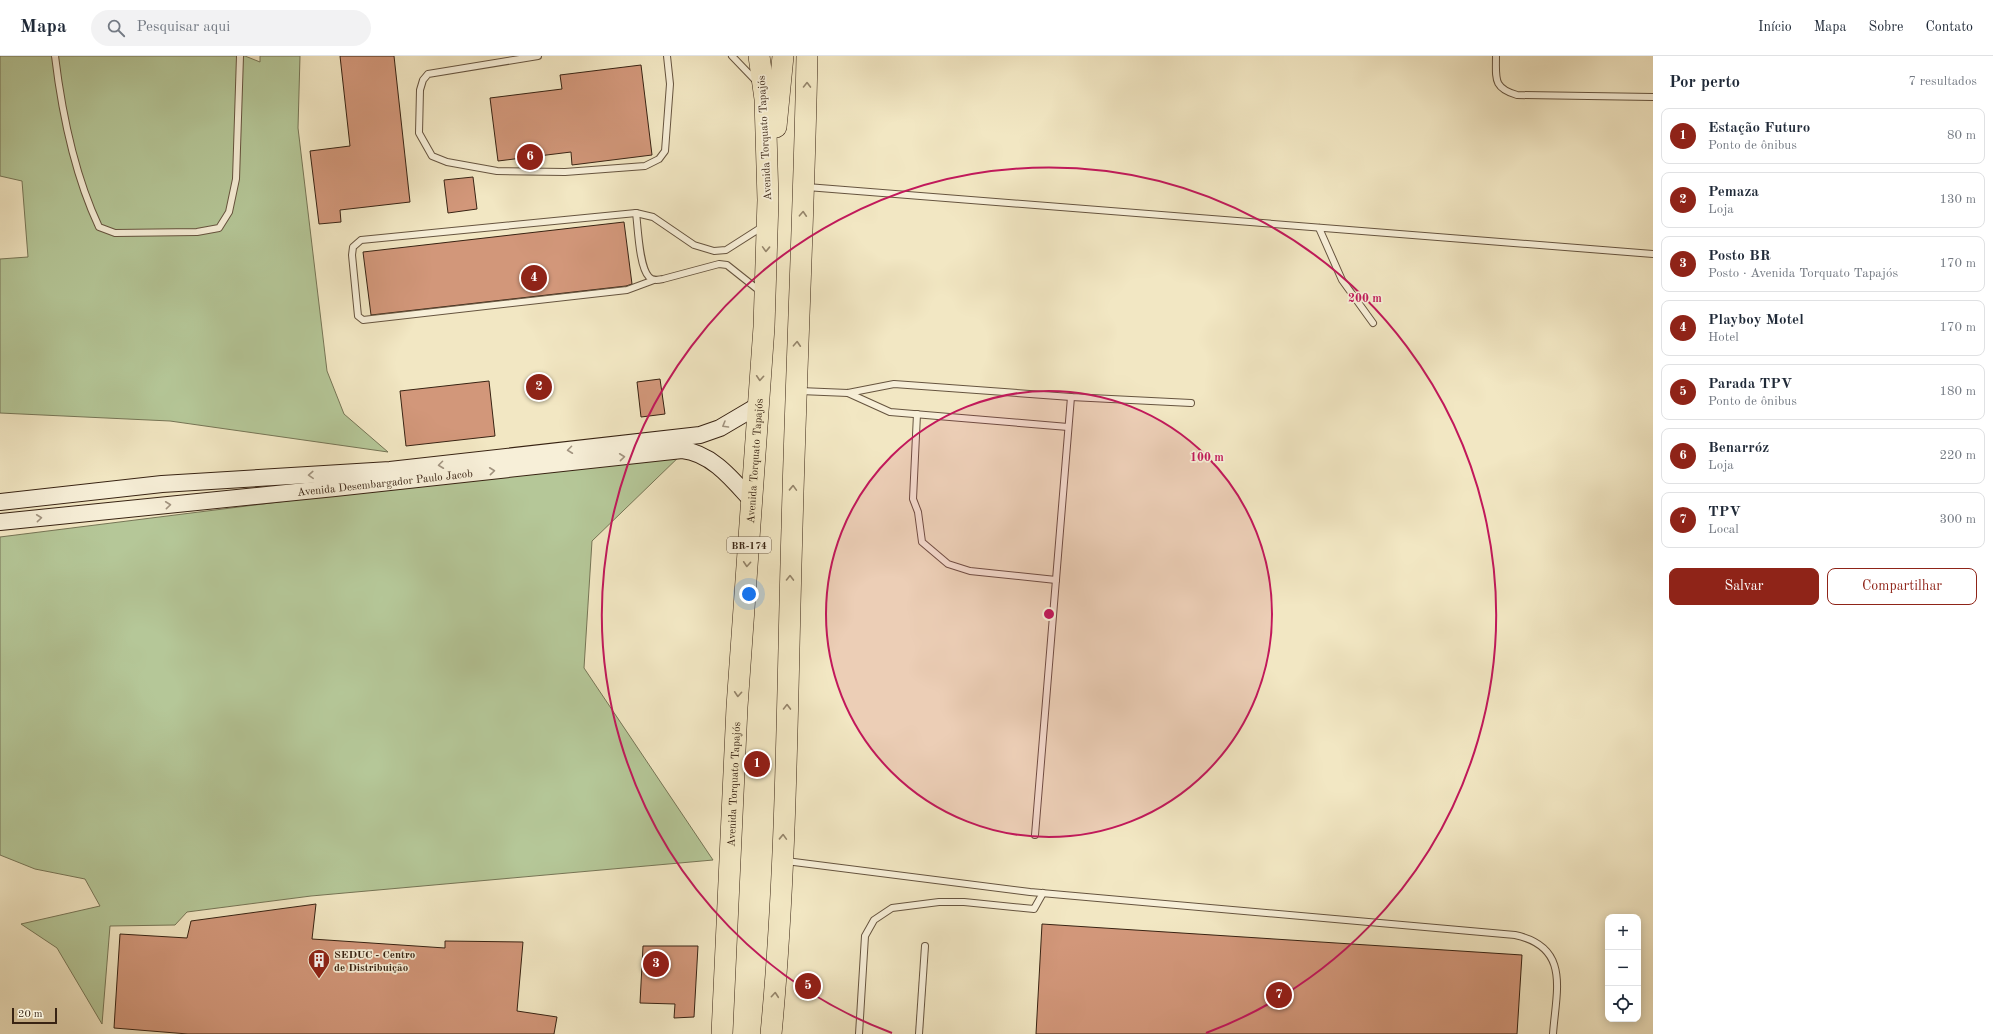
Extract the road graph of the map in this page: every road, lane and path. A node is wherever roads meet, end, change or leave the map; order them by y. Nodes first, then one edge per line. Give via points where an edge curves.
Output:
1 (55, 56) edge
2 (240, 56) edge
3 (538, 56) edge
4 (667, 56) edge
5 (732, 56) edge
6 (759, 56) edge
7 (783, 56) edge
8 (807, 56) edge
9 (1496, 56) edge
10 (764, 87) junction
11 (1653, 97) edge
12 (805, 187) junction
13 (768, 200) junction
14 (636, 213) junction
15 (767, 224) junction
16 (1319, 228) junction
17 (1653, 254) edge
18 (654, 280) junction
19 (765, 296) junction
20 (1373, 324) dead end
21 (795, 390) junction
22 (848, 393) junction
23 (1071, 397) junction
24 (1191, 402) dead end
25 (759, 405) junction
26 (917, 414) junction
27 (1068, 427) junction
28 (120, 489) junction
29 (752, 501) junction
30 (0, 502) edge
31 (120, 510) junction
32 (0, 522) edge
33 (1056, 580) junction
34 (1035, 835) dead end
35 (782, 861) junction
36 (1043, 893) junction
37 (925, 946) dead end
38 (722, 1034) edge
39 (771, 1034) edge
40 (859, 1034) edge
41 (920, 1034) edge
42 (1553, 1034) edge

1 - 2 lane via 60,97 86,198 99,227 115,233 197,232 219,228 229,212 236,179
3 - 4 lane via 428,74 420,90 419,133 432,156 447,162 497,171 565,172 645,166 659,160 665,151 670,84
5 - 10 lane
6 - 10 highway, Avenida Torquato Tapajós / BR-174
7 - 13 highway
12 -> 8 highway
9 - 11 lane via 1498,84 1503,91 1518,95
10 - 13 highway, Avenida Torquato Tapajós / BR-174
12 - 16 lane
21 -> 12 highway
13 - 15 highway, Avenida Torquato Tapajós / BR-174
14 - 15 lane via 653,217 694,245 714,251 726,250
14 - 18 lane via 643,264 648,276
14 - 18 lane via 361,240 353,247 352,255 358,316 363,320 370,320 627,290
15 -> 19 highway, Avenida Torquato Tapajós / BR-174
16 - 17 lane
16 - 20 lane via 1342,280
18 - 19 lane via 719,264 727,265
19 -> 25 highway, Avenida Torquato Tapajós / BR-174
21 - 22 lane
35 -> 21 highway
22 - 23 lane via 894,384
22 - 26 lane via 890,412
23 - 24 lane
23 - 27 lane
25 -> 28 street, Avenida Desembargador Paulo Jacob via 720,428 700,435 390,470 162,484
25 - 29 highway, Avenida Torquato Tapajós / BR-174
26 - 27 lane
26 - 33 lane via 913,499 918,512 922,542 948,564 970,572
27 - 33 lane
28 - 30 street, Avenida Desembargador Paulo Jacob
28 - 31 street
31 -> 29 street, Avenida Desembargador Paulo Jacob via 682,450 692,451 710,460 733,479
29 -> 38 highway, Avenida Torquato Tapajós / BR-174 via 737,707
32 -> 31 street, Avenida Desembargador Paulo Jacob
33 - 34 lane
35 - 36 lane
39 -> 35 highway
36 - 40 lane via 1034,909 939,902 892,908 874,920 865,936
36 - 42 lane via 1530,938 1541,944 1550,954 1556,968
37 - 41 lane

